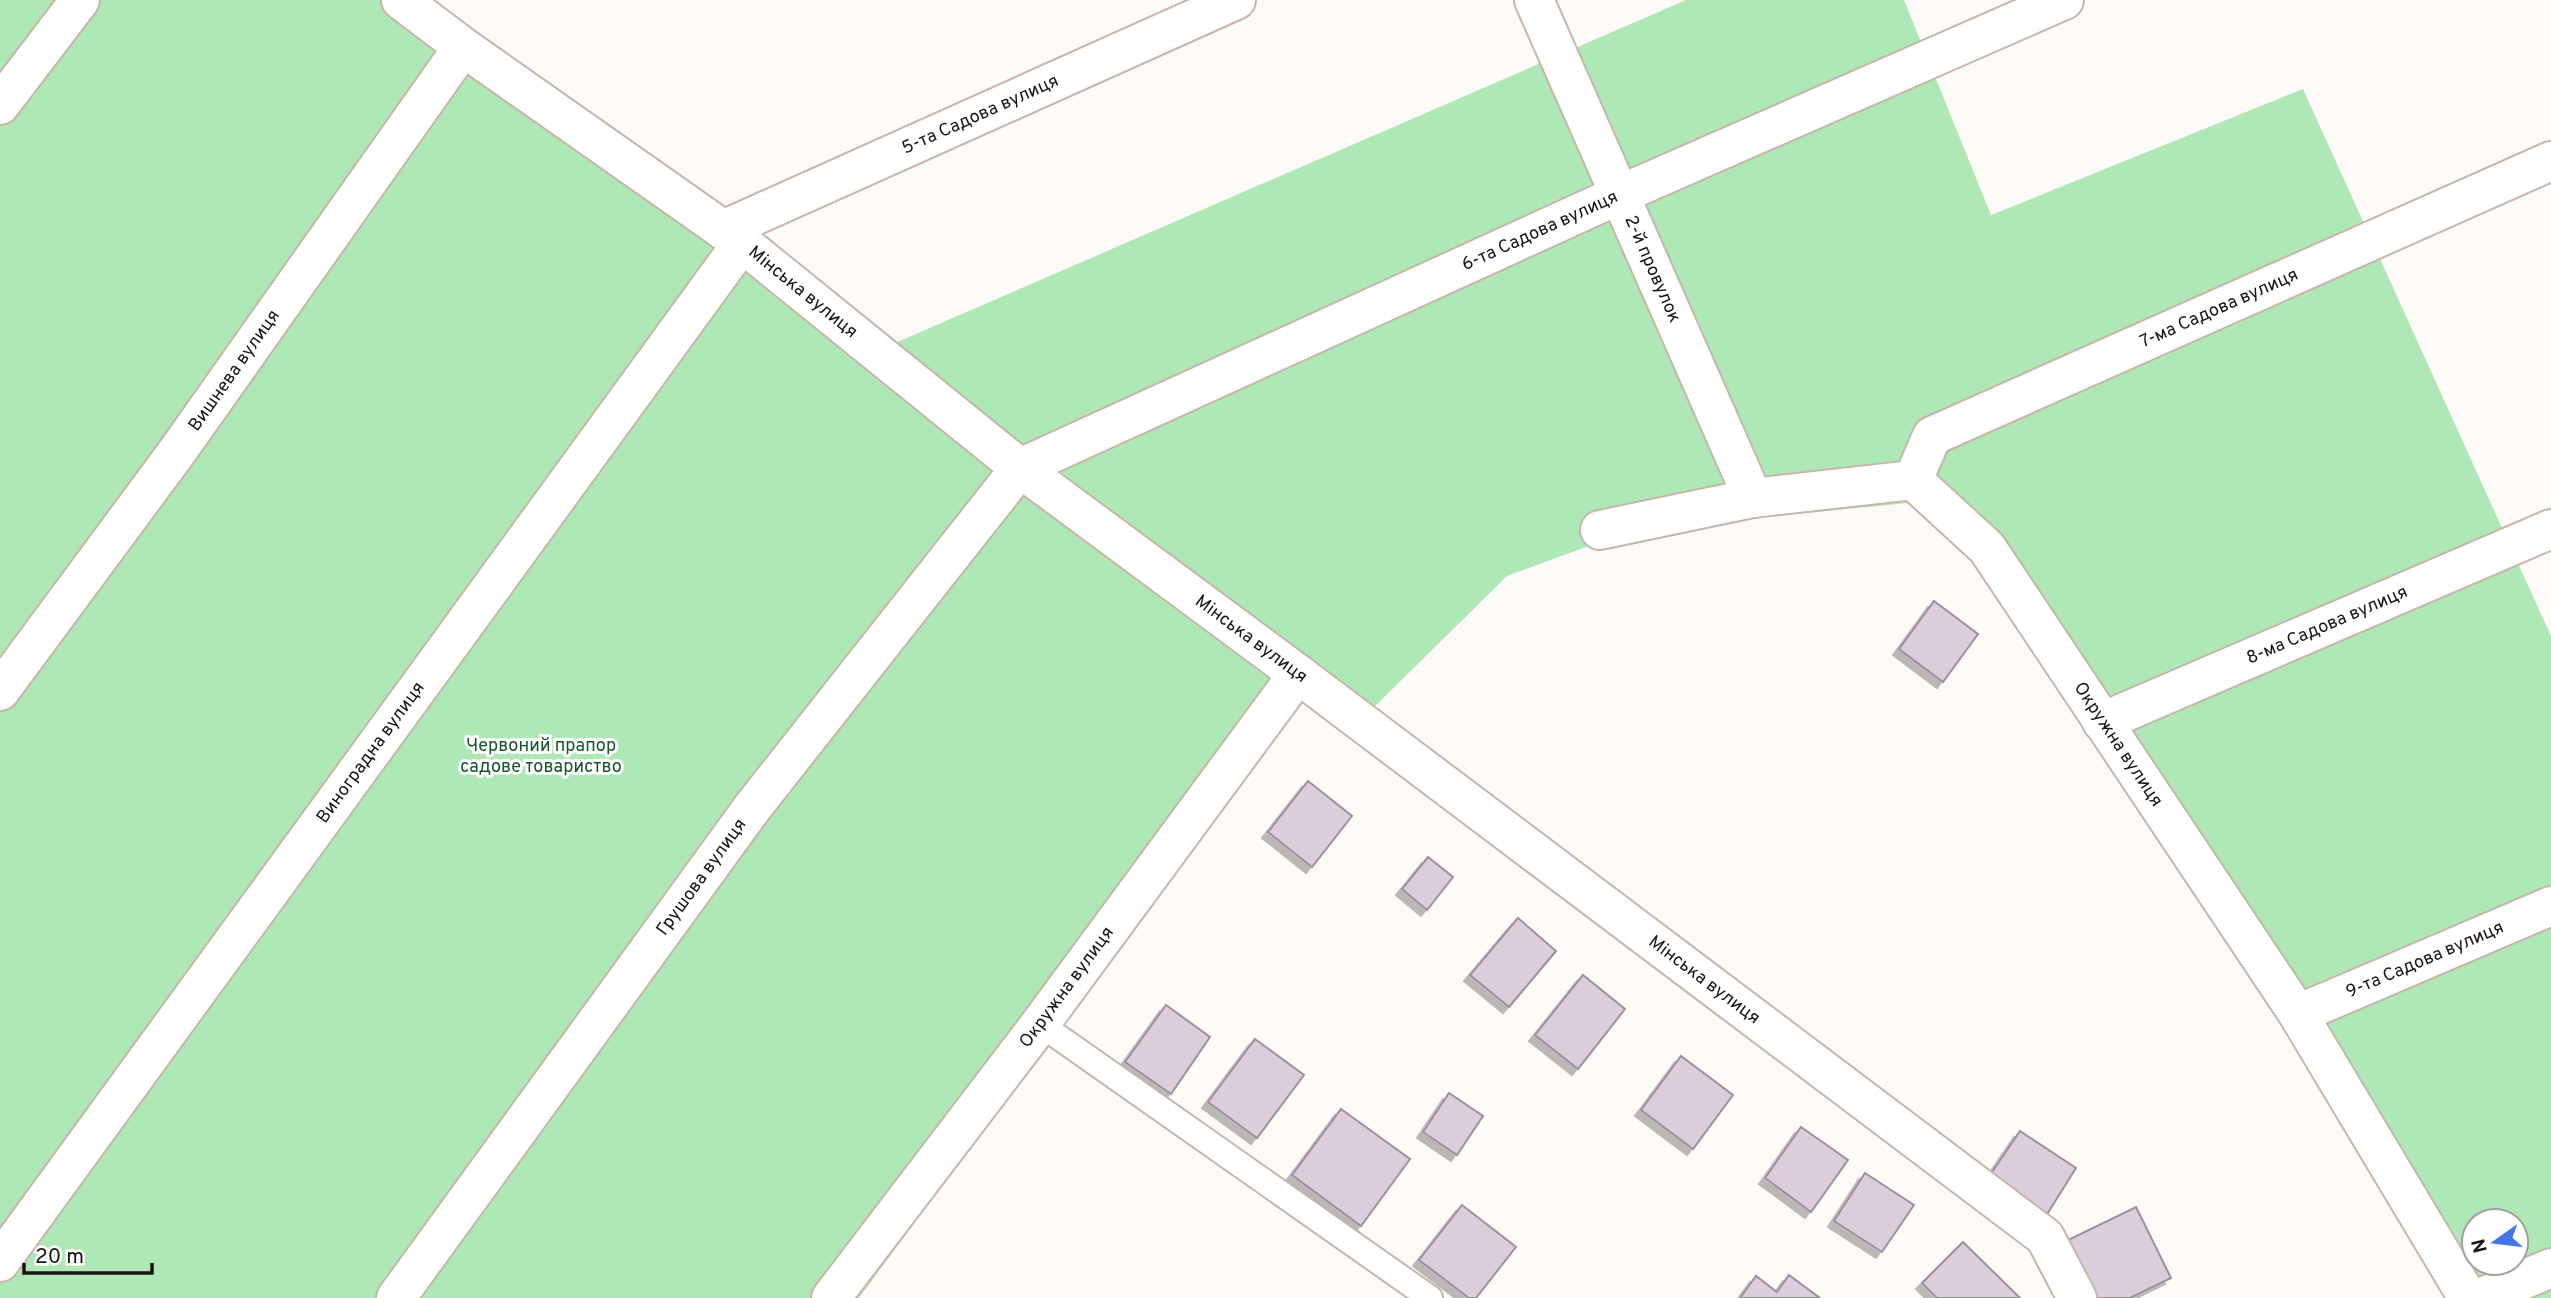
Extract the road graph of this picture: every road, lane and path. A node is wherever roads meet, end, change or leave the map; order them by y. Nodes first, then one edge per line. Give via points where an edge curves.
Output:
1 (80, 0) edge
2 (1236, 0) edge
3 (1534, 0) edge
4 (2064, 0) edge
5 (418, 4) edge
6 (463, 47) junction
7 (0, 106) edge
8 (2551, 161) edge
9 (1621, 194) junction
10 (733, 236) junction
11 (1020, 468) junction
12 (1913, 480) junction
13 (1753, 498) junction
14 (2551, 529) edge
15 (1600, 530) dead end
16 (1298, 674) junction
17 (0, 691) edge
18 (2102, 722) junction
19 (2551, 906) edge
20 (2298, 1014) junction
21 (1040, 1024) junction
22 (0, 1262) edge
23 (2551, 1268) edge
24 (840, 1295) edge
25 (396, 1298) edge
26 (1430, 1298) edge
27 (2077, 1298) edge
28 (2468, 1298) edge
29 (2480, 1298) edge

1 - 7 street
2 - 10 street, 5-та Садова вулиця
3 - 9 street, 2-й провулок
4 - 9 street, 6-та Садова вулиця
5 - 6 street, Мінська вулиця
6 - 10 street, Мінська вулиця
6 - 17 street, Вишнева вулиця via 179,449
8 - 12 street, 7-ма Садова вулиця via 1932,436
9 - 11 street, 6-та Садова вулиця
9 - 13 street, 2-й провулок
10 - 11 street, Мінська вулиця
10 - 22 street, Виноградна вулиця
11 - 16 street, Мінська вулиця
11 - 25 street, Грушова вулиця via 752,808
12 - 13 street
12 - 18 street, Окружна вулиця via 1987,548
13 - 15 street
14 - 18 street, 8-ма Садова вулиця
16 - 21 street, Окружна вулиця
16 - 27 street, Мінська вулиця via 2045,1237
18 - 20 street, Окружна вулиця
19 - 20 street, 9-та Садова вулиця
20 - 28 street, Окружна вулиця
21 - 24 street, Окружна вулиця
21 - 26 lane
23 - 29 street

